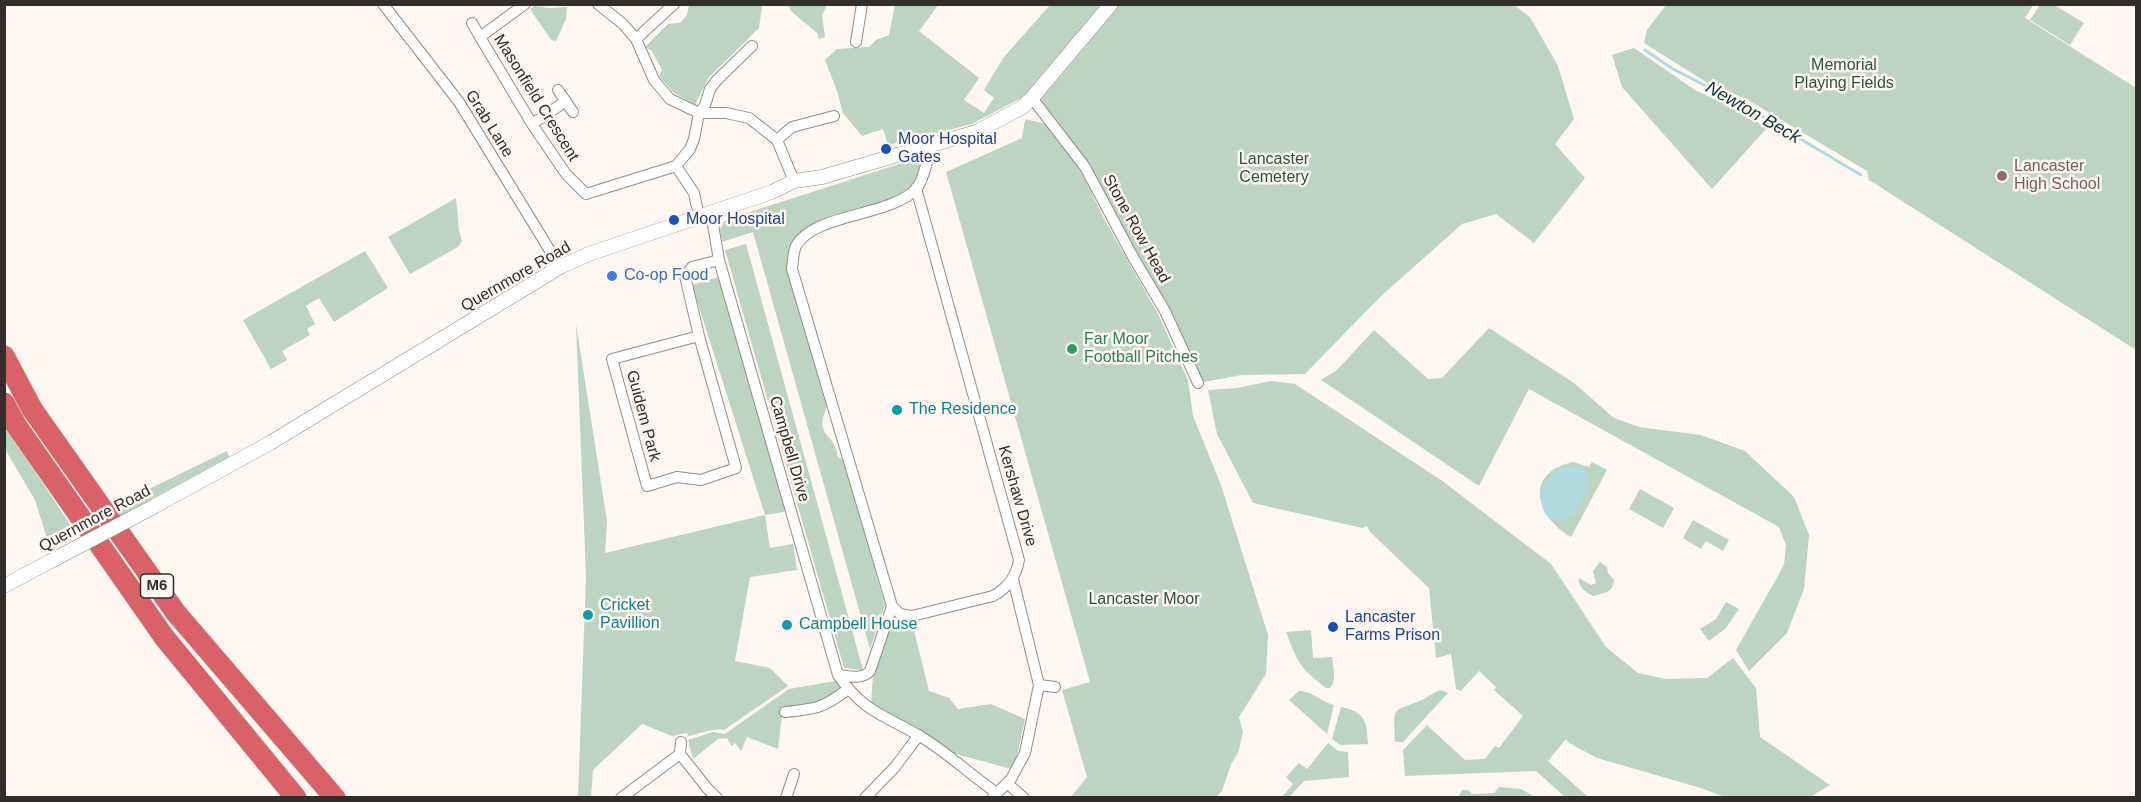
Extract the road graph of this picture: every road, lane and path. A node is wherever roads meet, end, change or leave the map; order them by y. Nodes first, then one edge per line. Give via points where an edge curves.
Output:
1 (383, 4) edge
2 (525, 4) edge
3 (598, 4) edge
4 (674, 4) edge
5 (862, 4) edge
6 (1111, 4) edge
7 (471, 24) dead end
8 (480, 37) junction
9 (636, 39) junction
10 (856, 42) dead end
11 (752, 46) dead end
12 (558, 90) dead end
13 (1032, 98) junction
14 (566, 102) junction
15 (573, 112) dead end
16 (699, 113) junction
17 (834, 116) dead end
18 (531, 124) junction
19 (777, 140) junction
20 (931, 145) junction
21 (676, 166) junction
22 (794, 181) junction
23 (916, 188) junction
24 (697, 207) dead end
25 (711, 213) junction
26 (719, 260) junction
27 (560, 267) junction
28 (699, 336) junction
29 (4, 356) edge
30 (1198, 383) dead end
31 (4, 403) edge
32 (1013, 579) junction
33 (4, 586) edge
34 (892, 606) junction
35 (838, 675) junction
36 (1039, 685) junction
37 (1055, 687) dead end
38 (848, 689) junction
39 (785, 712) dead end
40 (919, 735) junction
41 (681, 742) dead end
42 (680, 754) junction
43 (794, 774) dead end
44 (1008, 784) junction
45 (994, 795) edge
46 (296, 798) edge
47 (335, 798) edge
48 (621, 798) edge
49 (717, 798) edge
50 (786, 798) edge
51 (865, 798) edge
52 (1024, 798) edge

1 - 27 street, Grab Lane via 459,102
2 - 8 street, Masonfield Crescent
3 - 9 street
4 - 9 street
5 - 10 street
6 - 13 street, Quernmore Road
7 - 8 street, Masonfield Crescent
8 - 18 street, Masonfield Crescent
9 - 16 street via 654,80 670,99
11 - 16 street via 717,81
12 - 14 street
13 - 20 street, Quernmore Road via 976,132
13 - 30 street, Stone Row Head via 1085,166 1165,311
14 - 15 street
14 - 18 street
16 - 19 street via 748,118
16 - 21 street via 694,140
17 - 19 street via 792,127
18 - 21 street, Masonfield Crescent via 586,194
19 - 22 street
20 - 22 street, Quernmore Road via 822,177
20 - 23 street
21 - 24 street via 694,193
22 - 25 street, Quernmore Road
23 - 32 street, Kershaw Drive via 1019,560
23 - 34 street via 894,202 810,230 796,246 792,269
25 - 26 street, Campbell Drive
25 - 27 street, Quernmore Road
26 - 28 street, Guidem Park via 692,267 685,276
26 - 35 street, Campbell Drive
27 - 33 street, Quernmore Road, bridge via 270,443
28 - 28 street, Guidem Park via 736,468 701,480 677,477 646,486 612,359
29 - 47 highway, M6 via 32,409 176,613
31 - 46 highway, M6 via 164,637
32 - 34 street via 1005,590 993,596 912,616 900,614
32 - 36 street
34 - 35 street via 870,671 860,676
35 - 38 street, Campbell Drive
36 - 37 street
36 - 44 street via 1025,753
38 - 39 street via 814,709
38 - 40 street, Campbell Drive via 867,708
40 - 45 street, Campbell Drive
40 - 51 street
41 - 42 street
42 - 48 street
42 - 49 street
43 - 50 street
44 - 45 street
44 - 52 street

